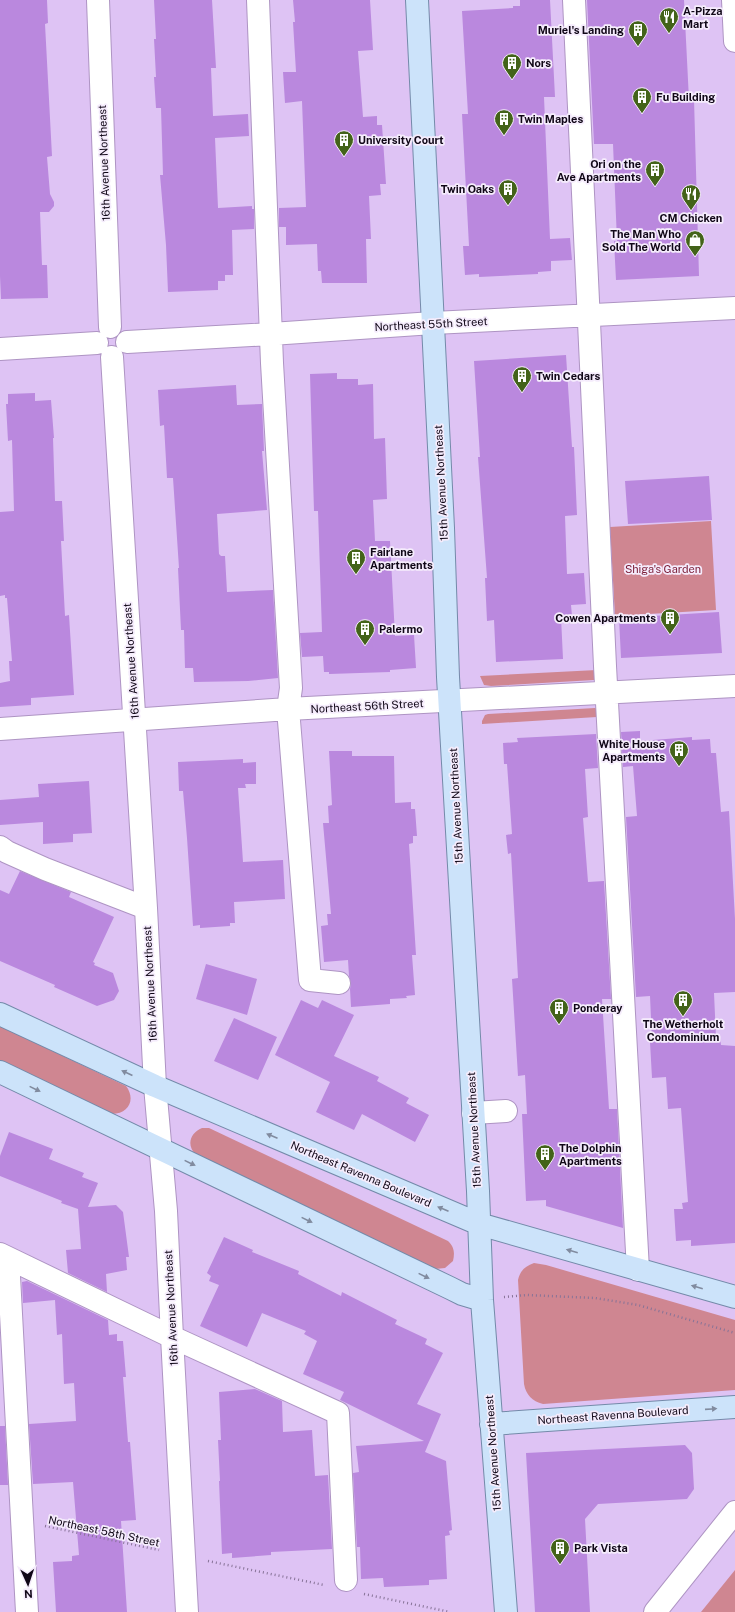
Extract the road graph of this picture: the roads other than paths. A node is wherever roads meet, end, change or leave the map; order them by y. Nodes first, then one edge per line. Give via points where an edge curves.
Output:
1 (98, 0) edge
2 (258, 0) edge
3 (417, 0) edge
4 (574, 0) edge
5 (733, 0) edge
6 (735, 41) edge
7 (735, 308) edge
8 (588, 315) junction
9 (433, 323) junction
10 (271, 334) junction
11 (112, 347) junction
12 (0, 348) edge
13 (735, 686) edge
14 (606, 694) junction
15 (450, 702) junction
16 (288, 709) junction
17 (134, 720) junction
18 (0, 729) edge
19 (0, 847) edge
20 (146, 908) junction
21 (339, 983) dead end
22 (0, 1014) edge
23 (0, 1072) edge
24 (155, 1086) junction
25 (506, 1111) dead end
26 (473, 1113) junction
27 (162, 1150) junction
28 (479, 1224) junction
29 (4, 1256) edge
30 (638, 1270) junction
31 (735, 1297) edge
32 (482, 1300) junction
33 (172, 1337) junction
34 (735, 1407) edge
35 (491, 1424) junction
36 (735, 1512) edge
37 (346, 1580) dead end
38 (27, 1612) edge
39 (187, 1612) edge
40 (506, 1612) edge
41 (655, 1612) edge

1 - 11 street, 16th Avenue Northeast via 110,327 124,332
2 - 10 street
3 - 9 main road, 15th Avenue Northeast
4 - 8 street
5 - 6 street
7 - 8 street, Northeast 55th Street
8 - 9 street, Northeast 55th Street
8 - 14 street
9 - 10 street, Northeast 55th Street
9 - 15 main road, 15th Avenue Northeast
10 - 11 street, Northeast 55th Street
10 - 16 street via 291,688
11 - 12 street, Northeast 55th Street
11 - 17 street, 16th Avenue Northeast
13 - 14 street, Northeast 56th Street
14 - 15 street, Northeast 56th Street
14 - 30 street
15 - 16 street, Northeast 56th Street
15 - 26 main road, 15th Avenue Northeast
16 - 17 street, Northeast 56th Street
16 - 21 street via 310,980
17 - 18 street, Northeast 56th Street
17 - 20 street, 16th Avenue Northeast
19 - 20 street via 45,869
20 - 24 street, 16th Avenue Northeast
24 -> 22 main road, Northeast Ravenna Boulevard
23 -> 27 main road
24 - 27 street, 16th Avenue Northeast
28 -> 24 main road, Northeast Ravenna Boulevard
25 - 26 street
26 - 28 main road, 15th Avenue Northeast
27 -> 32 main road via 456,1291
27 - 33 street, 16th Avenue Northeast
30 -> 28 main road, Northeast Ravenna Boulevard
28 - 32 main road, 15th Avenue Northeast
29 - 33 street
29 - 38 street
31 -> 30 main road, Northeast Ravenna Boulevard
32 - 35 main road, 15th Avenue Northeast
33 - 37 street via 338,1413
33 - 39 street, 16th Avenue Northeast
35 -> 34 main road, Northeast Ravenna Boulevard
35 - 40 main road, 15th Avenue Northeast
36 - 41 street

